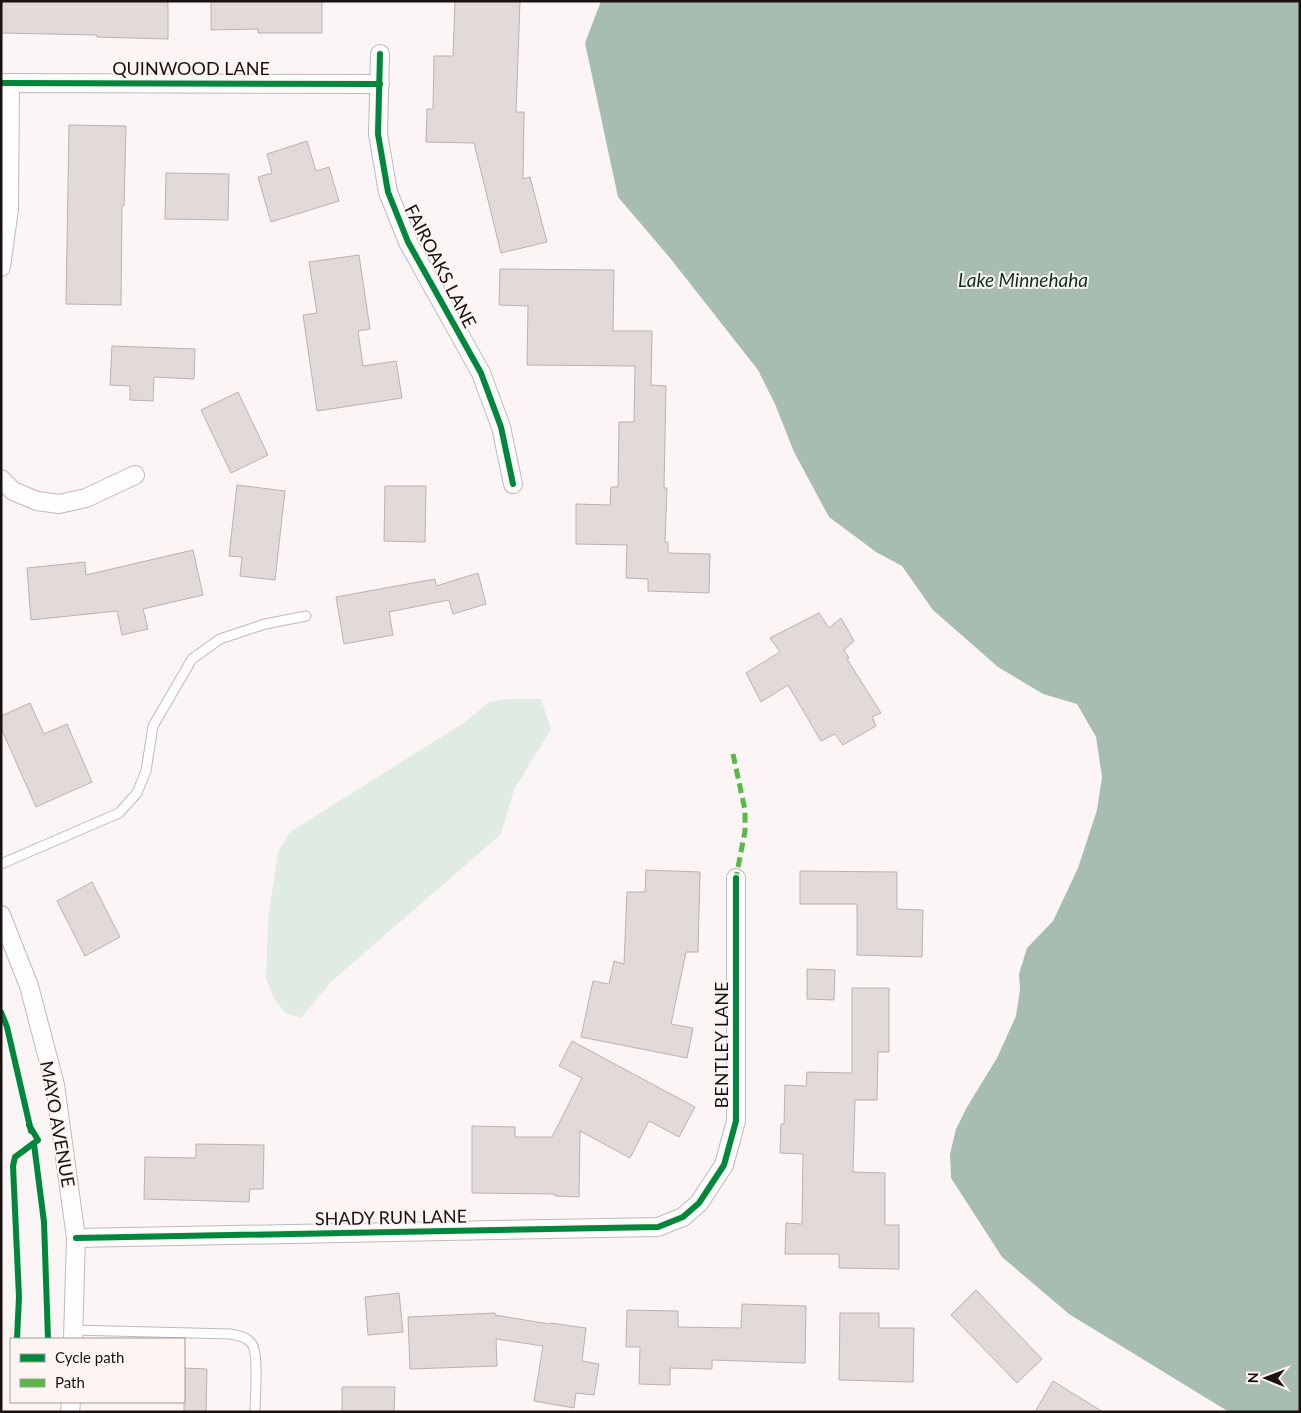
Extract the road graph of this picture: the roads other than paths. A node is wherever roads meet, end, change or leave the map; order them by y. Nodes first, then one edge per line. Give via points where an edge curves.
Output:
1 (380, 54) dead end
2 (6, 83) edge
3 (380, 84) junction
4 (1, 267) edge
5 (135, 475) dead end
6 (1, 479) edge
7 (513, 484) dead end
8 (306, 616) dead end
9 (1, 864) edge
10 (736, 878) dead end
11 (1, 915) edge
12 (699, 1203) joint
13 (76, 1238) junction
14 (73, 1335) edge
15 (255, 1412) edge

1 - 3 street, FAIROAKS LANE
2 - 3 street, QUINWOOD LANE
2 - 4 street via 9,209
3 - 7 street, FAIROAKS LANE via 378,134 388,192 408,242 481,373 501,427
5 - 6 street via 86,498 59,504 37,501 13,491
8 - 9 lane via 265,624 220,639 192,658 153,726 146,770 137,793 119,814
10 - 12 street, BENTLEY LANE via 736,1121 724,1165
11 - 13 street, MAYO AVENUE via 29,986 55,1085
12 - 13 street, SHADY RUN LANE via 682,1216 658,1227
13 - 14 street, MAYO AVENUE
14 - 15 lane via 242,1336 252,1344 255,1354

